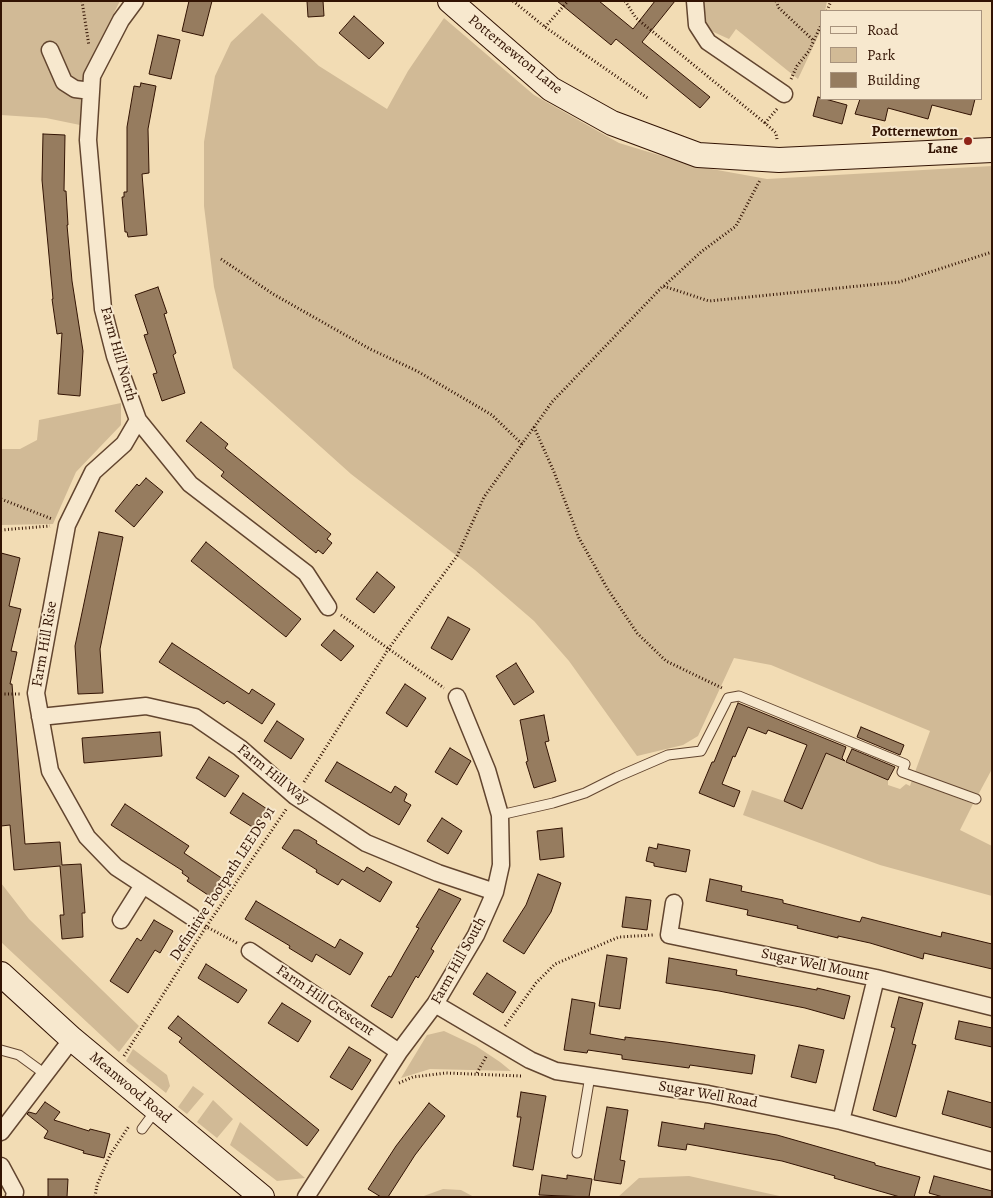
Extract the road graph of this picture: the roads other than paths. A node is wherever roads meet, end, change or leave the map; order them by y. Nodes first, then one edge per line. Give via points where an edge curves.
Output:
1 (135, 1) edge
2 (450, 1) edge
3 (695, 1) edge
4 (50, 50) dead end
5 (91, 83) junction
6 (784, 94) road end
7 (992, 150) edge
8 (138, 420) junction
9 (328, 606) road end
10 (457, 697) road end
11 (40, 717) junction
12 (976, 799) dead end
13 (500, 815) junction
14 (143, 885) junction
15 (495, 892) junction
16 (674, 903) dead end
17 (192, 917) road end
18 (121, 920) dead end
19 (250, 950) road end
20 (1, 974) edge
21 (876, 978) junction
22 (436, 1004) junction
23 (992, 1007) edge
24 (72, 1039) junction
25 (1, 1050) edge
26 (399, 1052) junction
27 (45, 1074) junction
28 (590, 1076) junction
29 (156, 1110) junction
30 (841, 1121) junction
31 (142, 1129) dead end
32 (1, 1132) edge
33 (577, 1153) dead end
34 (992, 1161) edge
35 (1, 1166) edge
36 (14, 1197) edge
37 (262, 1197) edge
38 (306, 1197) edge

1 - 5 street, Farm Hill North
2 - 7 main road, Potternewton Lane via 551,88 612,122 698,155 779,160
3 - 6 street via 697,26 708,42
4 - 5 street via 64,82 75,89
5 - 8 street, Farm Hill North via 88,140 103,309 115,356
8 - 9 street, Farm Hill North via 190,484 306,573
8 - 11 street, Farm Hill Rise via 124,444 93,472 67,525 36,693
10 - 13 street, Farm Hill South via 487,770
11 - 14 street, Farm Hill Rise via 50,770 87,837 116,866
11 - 15 street, Farm Hill Way via 146,706 195,717 240,748 296,796 366,842 438,873
12 - 13 lane via 902,772 905,764 739,696 728,698 701,751 668,755 585,793
13 - 15 street, Farm Hill South via 501,866
14 - 17 street, Farm Hill Rise
14 - 18 street
15 - 22 street, Farm Hill South via 476,935
16 - 21 street, Sugar Well Mount via 669,935
19 - 26 street, Farm Hill Crescent
20 - 24 main road, Meanwood Road
21 - 23 street, Sugar Well Mount
21 - 30 street
22 - 26 street, Farm Hill South
22 - 28 street, Sugar Well Road via 530,1060 556,1071
24 - 27 street
24 - 29 main road, Meanwood Road
25 - 27 lane via 19,1055
26 - 38 street, Farm Hill South
27 - 32 street
28 - 30 street, Sugar Well Road via 708,1094
28 - 33 lane
29 - 31 lane
29 - 37 main road, Meanwood Road
30 - 34 street, Sugar Well Road
35 - 36 street via 15,1192

